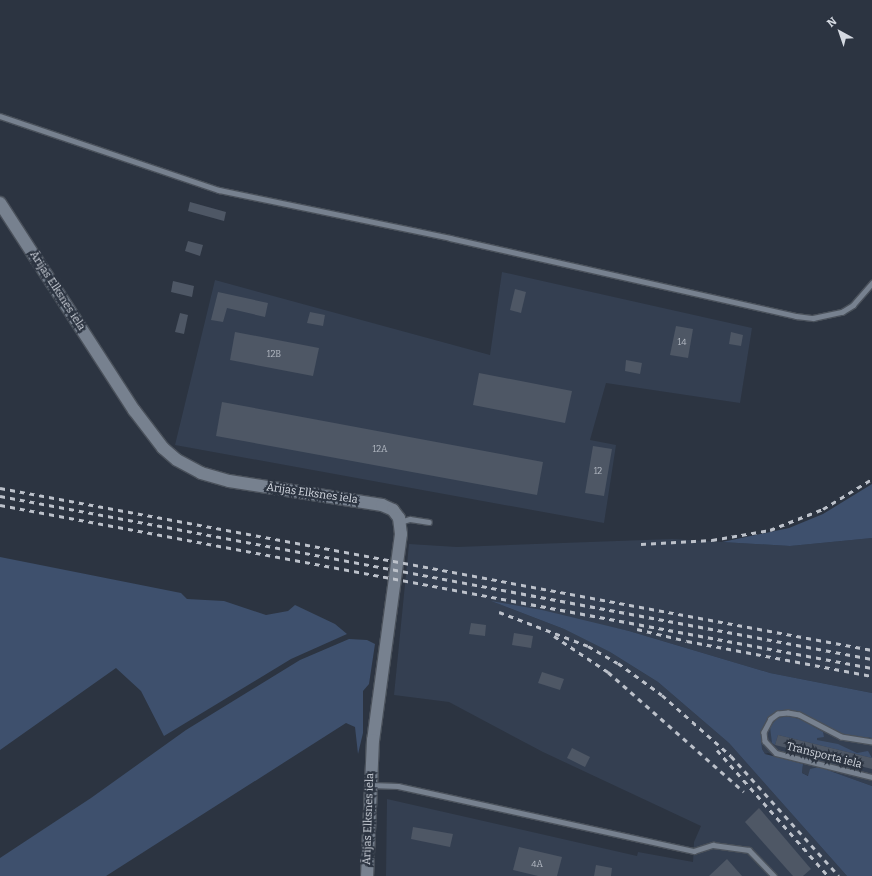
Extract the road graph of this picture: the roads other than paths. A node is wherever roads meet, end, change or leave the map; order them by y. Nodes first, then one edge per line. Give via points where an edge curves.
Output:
1 (0, 116) edge
2 (0, 203) edge
3 (872, 283) edge
4 (400, 522) junction
5 (429, 522) dead end
6 (872, 742) edge
7 (872, 777) edge
8 (369, 785) junction
9 (367, 876) edge
10 (774, 876) edge

1 - 3 lane via 219,190 450,238 796,316 813,318 842,312 853,305
2 - 4 street, Ārijas Elksnes iela via 134,410 173,457 193,470 228,481 382,505 396,514
4 - 5 lane via 410,519
4 - 8 street, Ārijas Elksnes iela via 401,534
6 - 7 lane, Transporta iela via 846,738 799,715 788,713 778,714 771,719 764,732 765,741 776,753
8 - 9 street, Ārijas Elksnes iela
8 - 10 lane via 398,786 694,851 713,845 749,850

